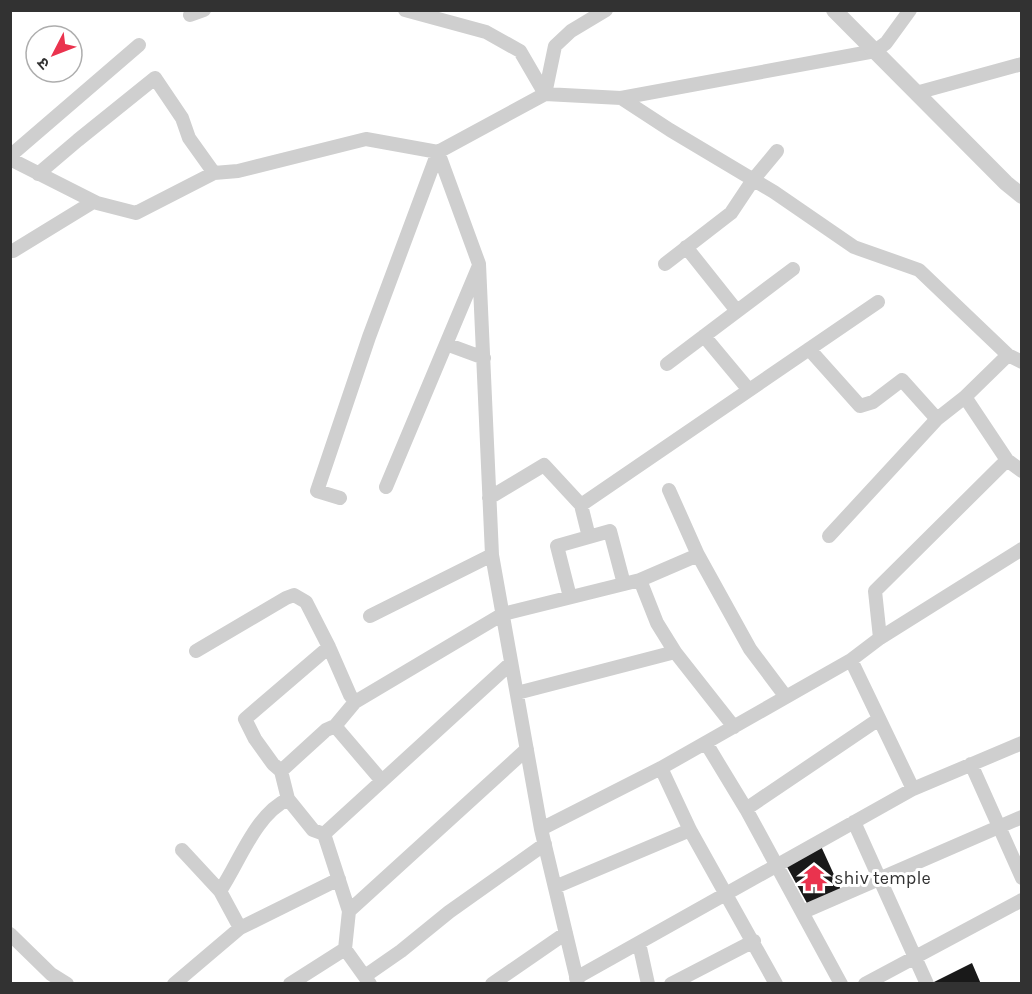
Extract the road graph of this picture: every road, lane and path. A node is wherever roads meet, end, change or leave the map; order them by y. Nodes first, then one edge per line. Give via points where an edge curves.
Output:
1 (204, 10) edge
2 (405, 10) edge
3 (606, 10) edge
4 (834, 10) edge
5 (910, 10) edge
6 (190, 15) dead end
7 (445, 15) edge
8 (139, 45) dead end
9 (875, 51) junction
10 (1022, 64) edge
11 (916, 93) junction
12 (545, 94) junction
13 (621, 98) junction
14 (777, 151) dead end
15 (438, 152) junction
16 (10, 157) edge
17 (214, 173) junction
18 (38, 174) junction
19 (753, 180) junction
20 (1022, 196) edge
21 (93, 202) junction
22 (686, 248) junction
23 (13, 251) dead end
24 (479, 264) junction
25 (665, 264) dead end
26 (793, 269) dead end
27 (878, 302) dead end
28 (737, 312) junction
29 (704, 336) junction
30 (446, 344) junction
31 (809, 349) junction
32 (1008, 355) junction
33 (483, 358) junction
34 (1022, 362) edge
35 (667, 364) dead end
36 (749, 390) junction
37 (965, 397) junction
38 (937, 419) junction
39 (1006, 460) junction
40 (1022, 471) edge
41 (386, 487) dead end
42 (669, 490) dead end
43 (340, 498) dead end
44 (489, 498) junction
45 (581, 505) junction
46 (829, 536) dead end
47 (589, 537) junction
48 (1022, 549) edge
49 (492, 555) junction
50 (698, 555) junction
51 (640, 580) junction
52 (624, 584) junction
53 (570, 597) junction
54 (503, 614) junction
55 (370, 616) dead end
56 (880, 638) junction
57 (330, 647) junction
58 (196, 651) dead end
59 (675, 652) junction
60 (851, 660) junction
61 (511, 663) junction
62 (517, 693) junction
63 (786, 697) junction
64 (356, 702) junction
65 (879, 719) junction
66 (335, 726) junction
67 (734, 727) junction
68 (706, 742) junction
69 (1022, 743) edge
70 (527, 749) junction
71 (971, 764) junction
72 (661, 768) junction
73 (281, 771) junction
74 (382, 782) junction
75 (913, 789) junction
76 (288, 799) junction
77 (746, 809) junction
78 (1022, 816) edge
79 (854, 822) junction
80 (999, 827) junction
81 (541, 829) junction
82 (690, 830) junction
83 (324, 834) junction
84 (545, 844) junction
85 (182, 850) dead end
86 (776, 866) junction
87 (879, 878) junction
88 (1022, 878) edge
89 (339, 879) junction
90 (555, 886) junction
91 (220, 891) junction
92 (726, 894) junction
93 (1022, 900) edge
94 (350, 911) junction
95 (803, 912) junction
96 (240, 928) junction
97 (566, 933) junction
98 (10, 934) edge
99 (754, 941) junction
100 (639, 943) junction
101 (345, 949) junction
102 (915, 957) junction
103 (368, 980) edge
104 (577, 981) edge
105 (67, 984) edge
106 (174, 984) edge
107 (290, 984) edge
108 (492, 984) edge
109 (648, 984) edge
110 (671, 984) edge
111 (776, 984) edge
112 (841, 984) edge
113 (865, 984) edge
114 (927, 984) edge

1 - 6 street
2 - 7 street
3 - 12 street via 555,46
4 - 9 street
5 - 9 street via 886,43
7 - 12 street via 520,51
8 - 16 street
9 - 11 street
9 - 13 street
10 - 11 street
11 - 20 street
12 - 13 street
12 - 15 street
13 - 19 street
14 - 19 street
15 - 17 street via 366,139 238,171
15 - 24 street
15 - 43 street via 317,491
16 - 18 street
17 - 18 street via 155,78
17 - 21 street via 136,213
18 - 21 street
19 - 22 street via 731,213
19 - 32 street via 854,247 919,270
21 - 23 street
22 - 25 street
22 - 28 street
24 - 30 street
24 - 33 street
26 - 28 street
27 - 31 street
28 - 29 street
29 - 35 street
29 - 36 street
30 - 33 street
30 - 41 street
31 - 36 street
31 - 38 street via 860,406 873,402 902,380
32 - 34 street
32 - 37 street
33 - 44 street
36 - 45 street
37 - 38 street
37 - 39 street
38 - 46 street
39 - 40 street
39 - 56 street via 875,591
42 - 50 street
44 - 45 street via 544,465
44 - 49 street
45 - 47 street
47 - 52 street via 610,531
47 - 53 street via 557,546
48 - 56 street
49 - 54 street
49 - 55 street
50 - 51 street
50 - 63 street via 750,649
51 - 52 street
51 - 59 street via 657,623
52 - 53 street
53 - 54 street
54 - 61 street
54 - 64 street
56 - 60 street
57 - 58 street via 306,602 294,595
57 - 64 street
57 - 73 street via 245,719 255,739
59 - 62 street
59 - 67 street
60 - 63 street
60 - 65 street
61 - 62 street
61 - 74 street
62 - 70 street
63 - 67 street
64 - 66 street
65 - 75 street
65 - 77 street
66 - 73 street
66 - 74 street
67 - 68 street
68 - 72 street
68 - 77 street
69 - 71 street
70 - 81 street
70 - 94 street
71 - 75 street
71 - 80 street
72 - 81 street
72 - 82 street
73 - 76 street
74 - 83 street
75 - 79 street
76 - 83 street via 313,830
76 - 91 street via 255,829
77 - 86 street
78 - 80 street
79 - 86 street
79 - 87 street
80 - 87 street
80 - 88 street
81 - 84 street
82 - 90 street
82 - 92 street
83 - 89 street
84 - 90 street
84 - 103 street via 449,912
85 - 91 street
86 - 92 street
86 - 95 street
87 - 95 street
87 - 102 street
89 - 94 street
89 - 96 street
90 - 97 street
91 - 96 street
92 - 99 street
92 - 100 street
93 - 102 street
94 - 101 street
95 - 112 street
96 - 106 street
97 - 104 street
97 - 108 street
98 - 105 street via 51,974
99 - 110 street
99 - 111 street
100 - 104 street
100 - 109 street
101 - 103 street
101 - 107 street
102 - 113 street
102 - 114 street

